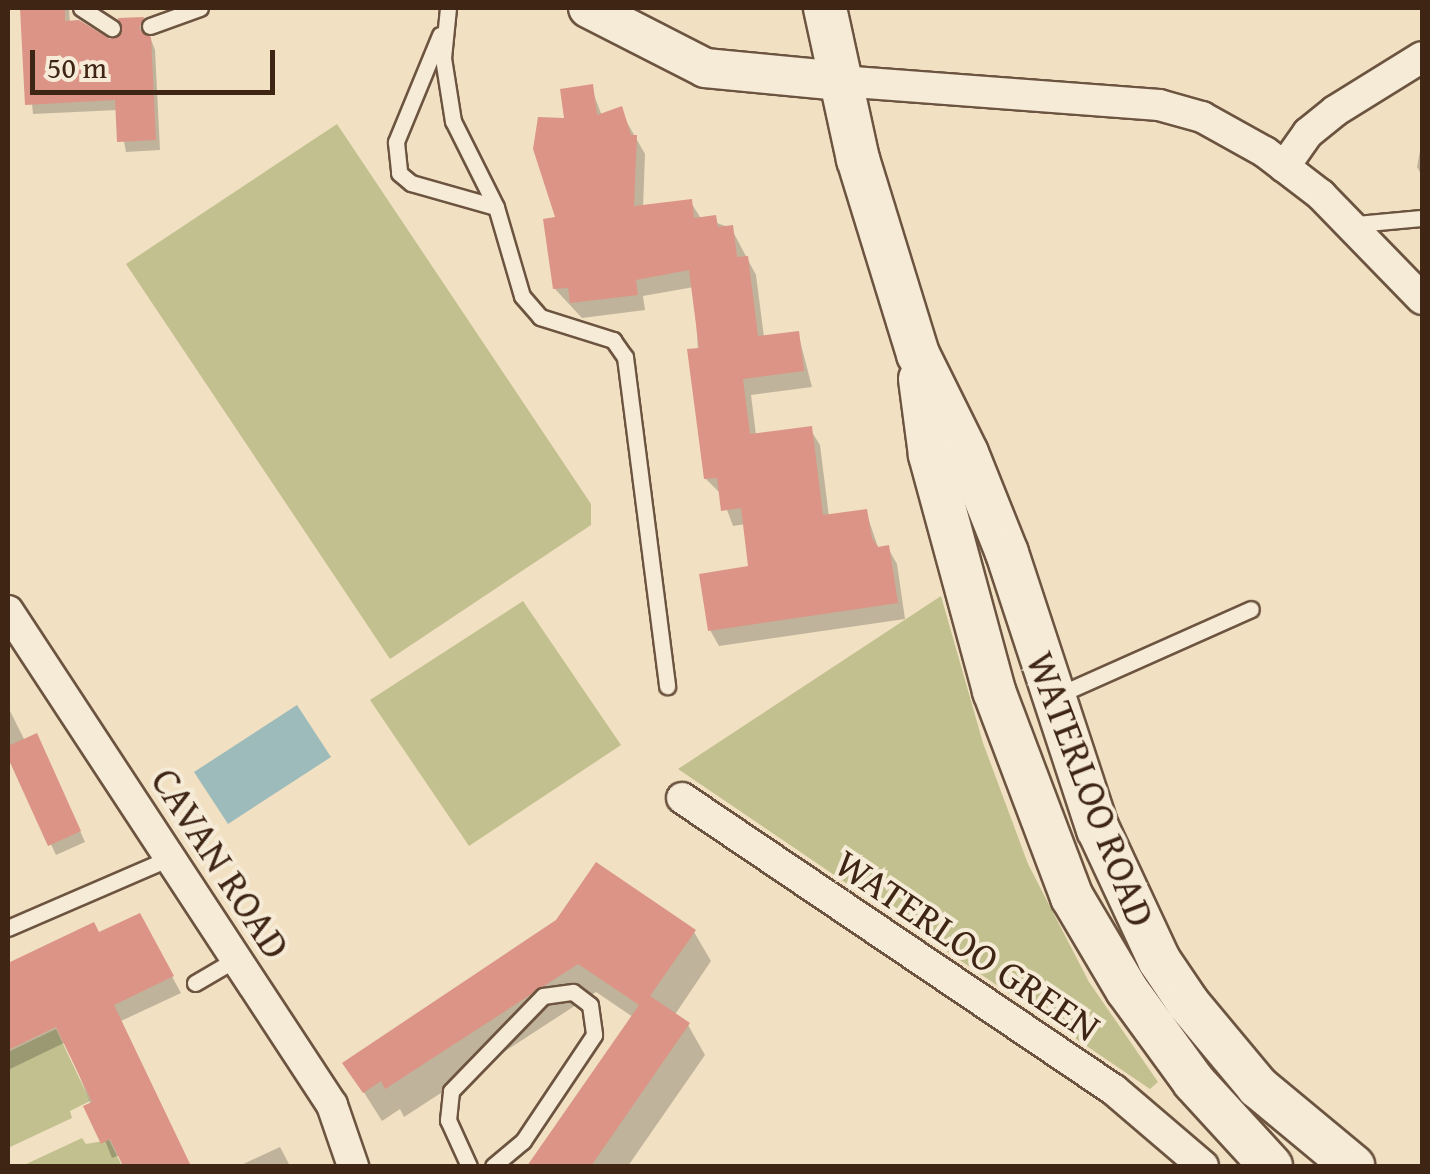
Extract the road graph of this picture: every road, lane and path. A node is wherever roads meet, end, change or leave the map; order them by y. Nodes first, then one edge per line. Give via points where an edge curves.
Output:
1 (81, 8) edge
2 (200, 8) edge
3 (448, 8) edge
4 (588, 8) edge
5 (825, 8) edge
6 (150, 26) dead end
7 (444, 26) junction
8 (112, 28) dead end
9 (1422, 56) edge
10 (840, 81) junction
11 (1284, 167) junction
12 (496, 207) junction
13 (1422, 218) edge
14 (1356, 224) junction
15 (1422, 299) edge
16 (918, 354) junction
17 (1251, 609) dead end
18 (8, 611) edge
19 (668, 686) dead end
20 (1050, 699) junction
21 (682, 798) dead end
22 (170, 858) junction
23 (8, 928) edge
24 (236, 958) junction
25 (195, 983) dead end
26 (1237, 1128) junction
27 (353, 1166) edge
28 (469, 1166) edge
29 (493, 1166) edge
30 (1204, 1166) edge
31 (1272, 1166) edge
32 (1353, 1166) edge

1 - 8 lane
2 - 6 lane
3 - 7 lane
4 - 10 street via 705,68
5 - 10 main road, WATERLOO ROAD
7 - 12 lane via 453,122
7 - 12 lane via 396,142 395,160 411,183
9 - 11 street via 1308,132
10 - 11 street via 1159,105 1216,124
10 - 16 main road, WATERLOO ROAD
11 - 14 street
12 - 19 lane via 528,307 613,340 623,351
13 - 14 lane
14 - 15 street
16 - 20 main road, WATERLOO ROAD via 968,452
16 - 26 main road, WATERLOO ROAD via 930,455 961,578 1043,831 1072,897 1127,990
17 - 20 lane
18 - 22 street, CAVAN ROAD
20 - 32 main road, WATERLOO ROAD via 1098,829 1159,960 1258,1087
21 - 30 street, WATERLOO GREEN via 1114,1090
22 - 23 lane
22 - 24 street, CAVAN ROAD
24 - 25 lane
24 - 27 street, CAVAN ROAD via 332,1105
26 - 30 street
26 - 31 main road, WATERLOO ROAD
28 - 29 lane via 448,1120 451,1091 542,996 573,992 590,1005 594,1035 523,1141

